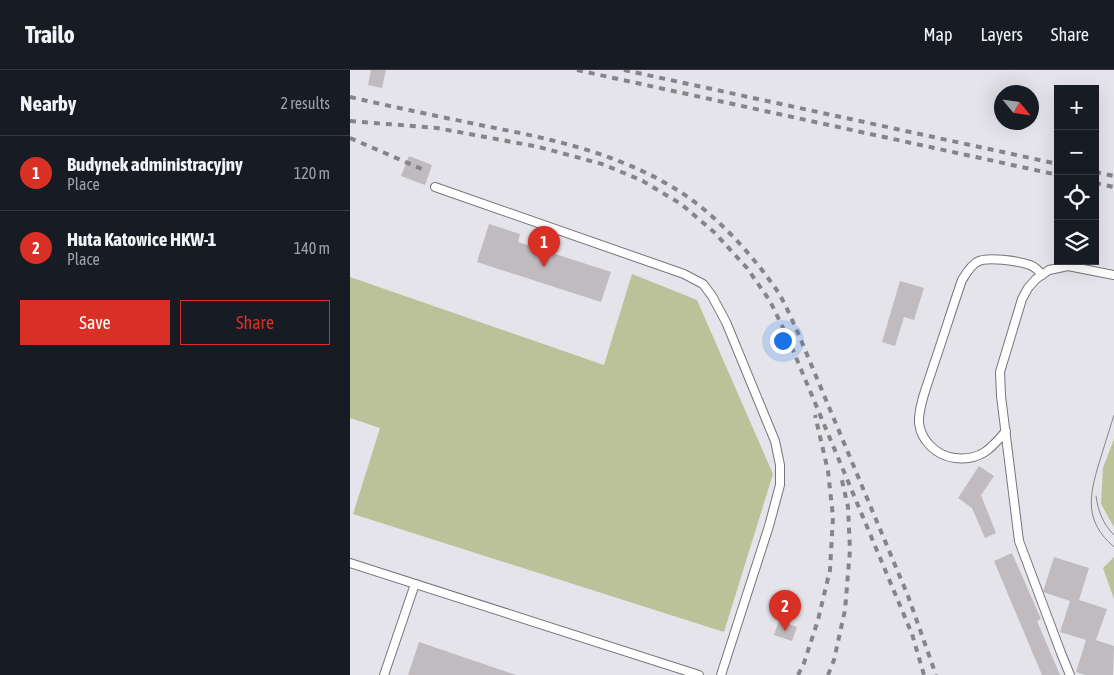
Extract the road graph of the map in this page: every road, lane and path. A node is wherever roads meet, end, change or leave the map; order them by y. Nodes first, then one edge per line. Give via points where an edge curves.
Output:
1 (435, 186) dead end
2 (1042, 275) junction
3 (1114, 275) edge
4 (1006, 431) junction
5 (350, 564) edge
6 (415, 584) junction
7 (384, 675) edge
8 (699, 675) edge
9 (721, 675) edge
10 (1070, 675) edge

1 - 9 lane via 684,274 703,284 712,296 775,441 780,465 780,485 770,526
2 - 3 lane via 1068,266
2 - 4 lane via 1022,299 1000,372
2 - 4 lane via 1032,265 986,258 970,268 962,280 922,400 920,423 923,436 931,447 949,458 977,456 992,448
4 - 10 lane via 1020,541
5 - 6 lane
6 - 7 lane
6 - 8 lane

